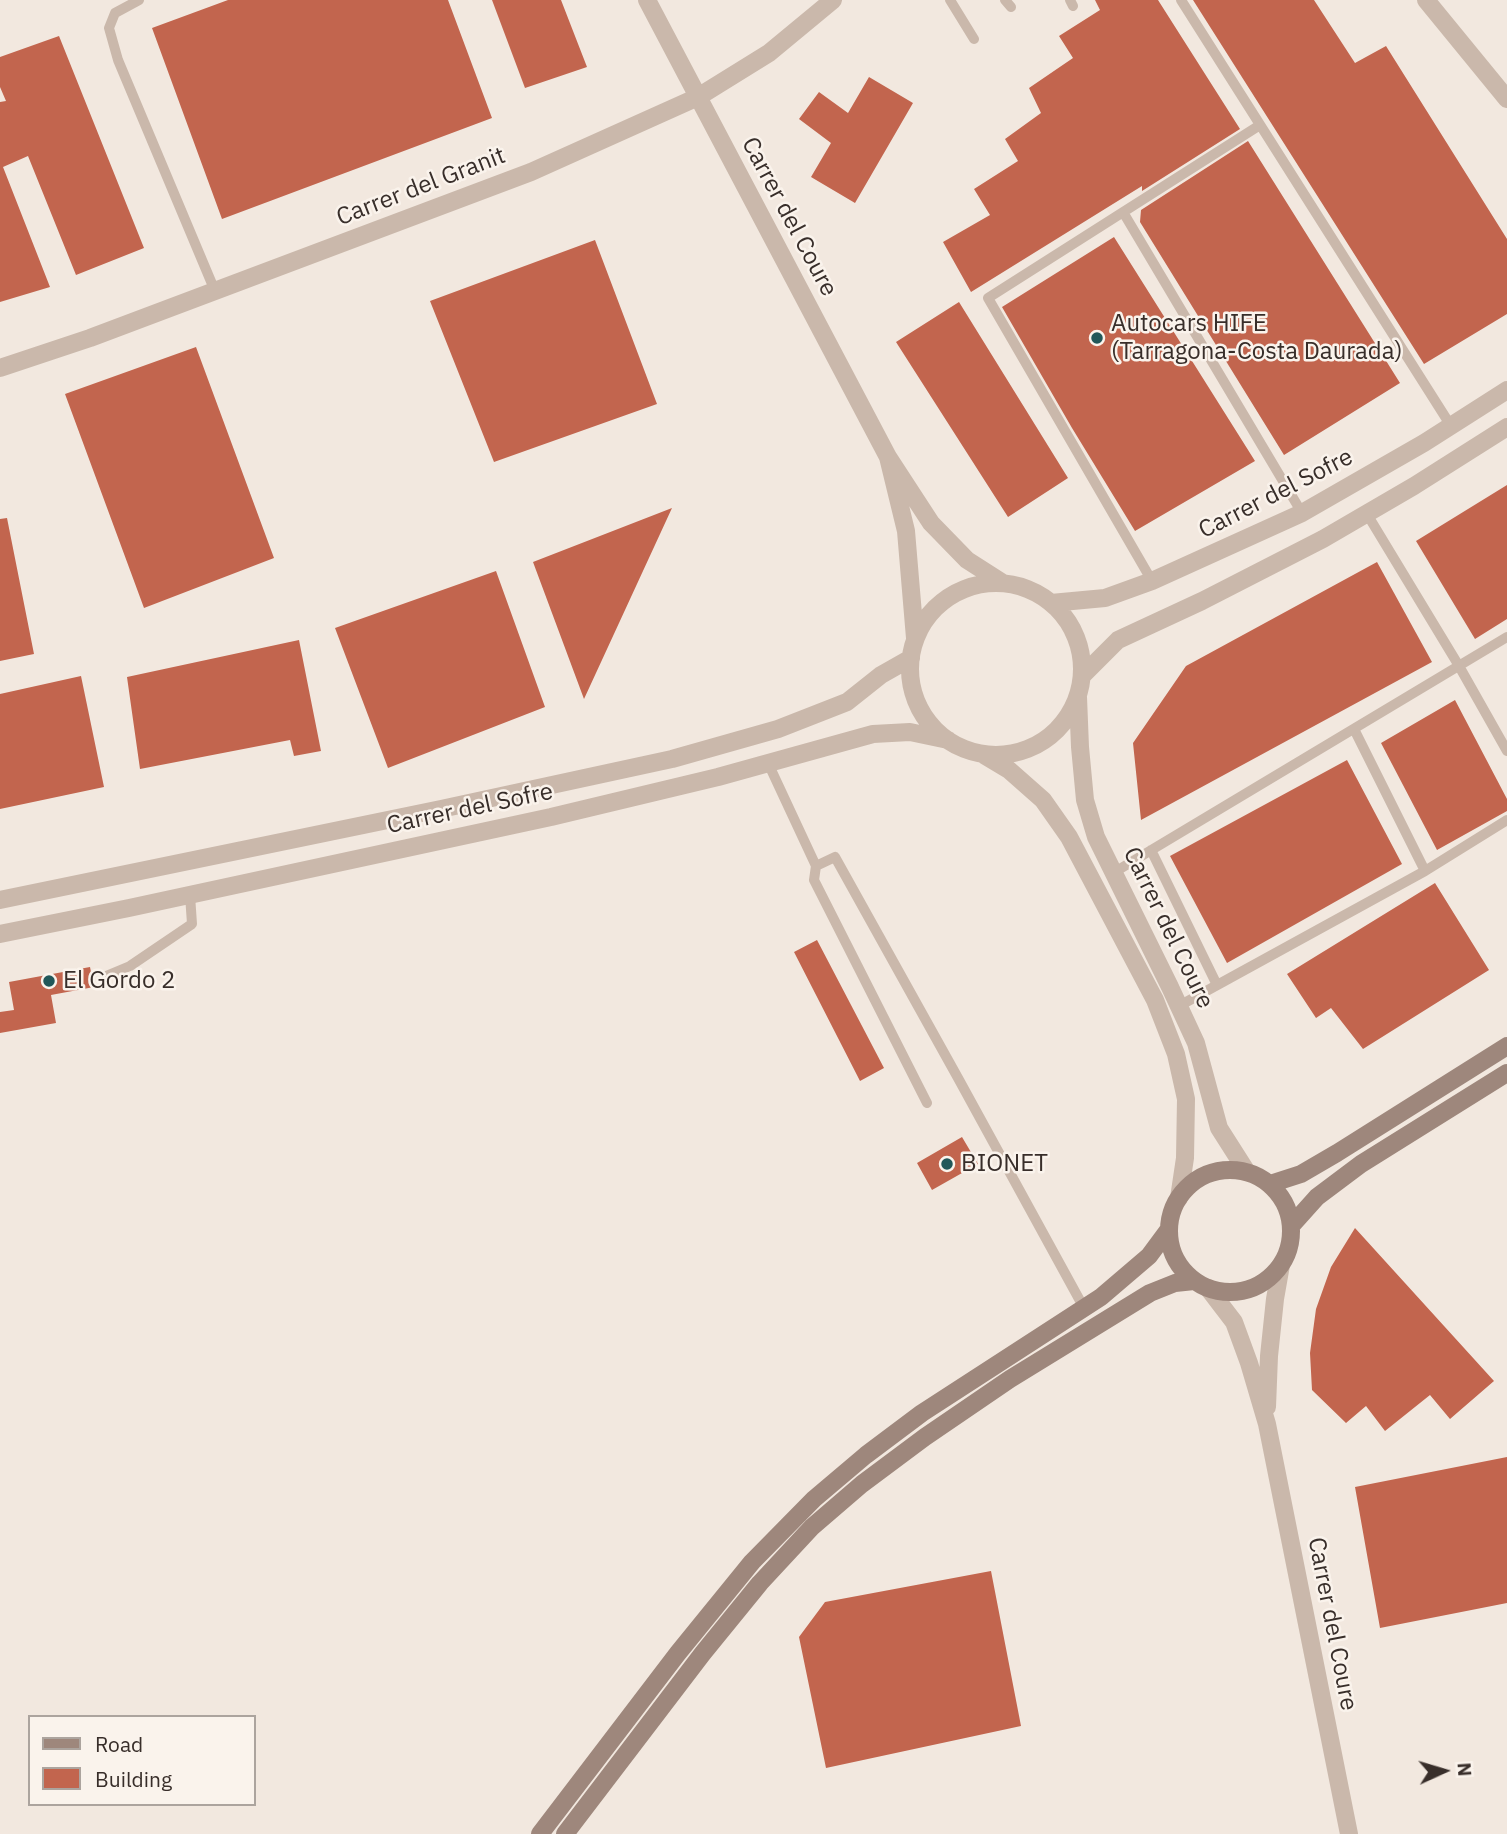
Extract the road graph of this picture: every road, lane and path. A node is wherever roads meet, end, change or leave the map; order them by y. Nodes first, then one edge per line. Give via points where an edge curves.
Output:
1 (139, 0) edge
2 (647, 0) edge
3 (834, 0) edge
4 (950, 0) edge
5 (1181, 0) edge
6 (1426, 0) edge
7 (974, 39) dead end
8 (698, 97) junction
9 (1507, 99) edge
10 (1260, 125) junction
11 (1123, 212) junction
12 (215, 291) junction
13 (0, 368) edge
14 (1507, 390) edge
15 (1451, 426) junction
16 (1507, 427) edge
17 (888, 457) junction
18 (1302, 513) junction
19 (1367, 514) junction
20 (1153, 581) junction
21 (1003, 583) junction
22 (1051, 603) junction
23 (1507, 637) edge
24 (913, 651) junction
25 (1459, 666) junction
26 (1082, 676) junction
27 (1078, 695) junction
28 (1354, 729) junction
29 (948, 740) junction
30 (1507, 751) edge
31 (981, 754) junction
32 (768, 763) junction
33 (1507, 820) edge
34 (1151, 850) junction
35 (816, 866) junction
36 (1425, 870) junction
37 (1114, 873) junction
38 (190, 895) junction
39 (0, 900) edge
40 (0, 934) edge
41 (106, 976) dead end
42 (1217, 985) junction
43 (1179, 1006) junction
44 (1507, 1046) edge
45 (1507, 1073) edge
46 (927, 1103) dead end
47 (1247, 1172) junction
48 (1270, 1184) junction
49 (1179, 1198) junction
50 (1291, 1226) junction
51 (1170, 1229) junction
52 (1281, 1265) junction
53 (1201, 1284) junction
54 (1084, 1308) junction
55 (1267, 1424) junction
56 (540, 1834) edge
57 (565, 1834) edge
58 (1349, 1834) edge

1 - 12 lane via 115,13 109,28 118,60
2 - 8 street, Carrer del Coure
3 - 8 street, Carrer del Granit via 769,53
4 - 7 lane
5 - 10 lane
6 - 9 street
8 - 12 street, Carrer del Granit via 531,172
8 - 17 street, Carrer del Coure
10 - 11 lane
10 - 15 lane
11 - 18 lane
11 - 20 lane via 988,298
12 - 13 street, Carrer del Granit
14 - 15 street, Carrer del Sofre
15 - 18 street, Carrer del Sofre
16 - 19 street
17 - 21 street, Carrer del Coure via 930,523 967,560
17 - 24 street, Carrer del Coure via 906,531
18 - 20 street, Carrer del Sofre
19 - 25 lane
19 - 26 street via 1118,640
20 - 22 street, Carrer del Sofre via 1105,598
21 - 22 street via 1032,590
21 - 24 street via 969,587 936,607 918,632
22 - 26 street via 1074,632
23 - 25 lane
24 - 29 street via 917,703 933,728
24 - 39 street, Carrer del Sofre via 847,702 778,729 672,759
25 - 28 lane
25 - 30 lane
26 - 27 street
27 - 31 street via 1058,729 1033,747
27 - 37 street, Carrer del Coure via 1085,800
28 - 34 lane
28 - 36 lane
29 - 31 street
29 - 32 street, Carrer del Sofre via 910,732 873,734
31 - 49 street, Carrer del Coure via 1009,770 1043,800 1069,837 1155,1000 1176,1054 1186,1099
32 - 35 lane
32 - 38 street, Carrer del Sofre via 551,817
33 - 36 lane
34 - 37 lane
34 - 42 lane
35 - 46 lane via 814,880
35 - 54 lane via 835,857
36 - 42 lane
37 - 43 street, Carrer del Coure
38 - 40 street, Carrer del Sofre
38 - 41 lane via 192,923 130,966
42 - 43 lane
43 - 47 street, Carrer del Coure via 1196,1043 1219,1128
44 - 48 main road via 1301,1174
45 - 50 main road via 1362,1164 1317,1197
47 - 48 main road
47 - 49 main road via 1217,1171 1200,1178
48 - 50 main road via 1283,1200
49 - 51 main road
50 - 52 main road
51 - 53 main road via 1176,1260
51 - 54 main road via 1134,1270
52 - 53 main road via 1264,1283 1235,1293
52 - 55 street, Carrer del Coure via 1269,1356
53 - 55 street, Carrer del Coure via 1234,1322
53 - 57 main road via 1175,1283 1150,1293 1010,1380 925,1437 812,1527 703,1653
54 - 56 main road via 922,1412 804,1508 752,1562 678,1653
55 - 58 street, Carrer del Coure

